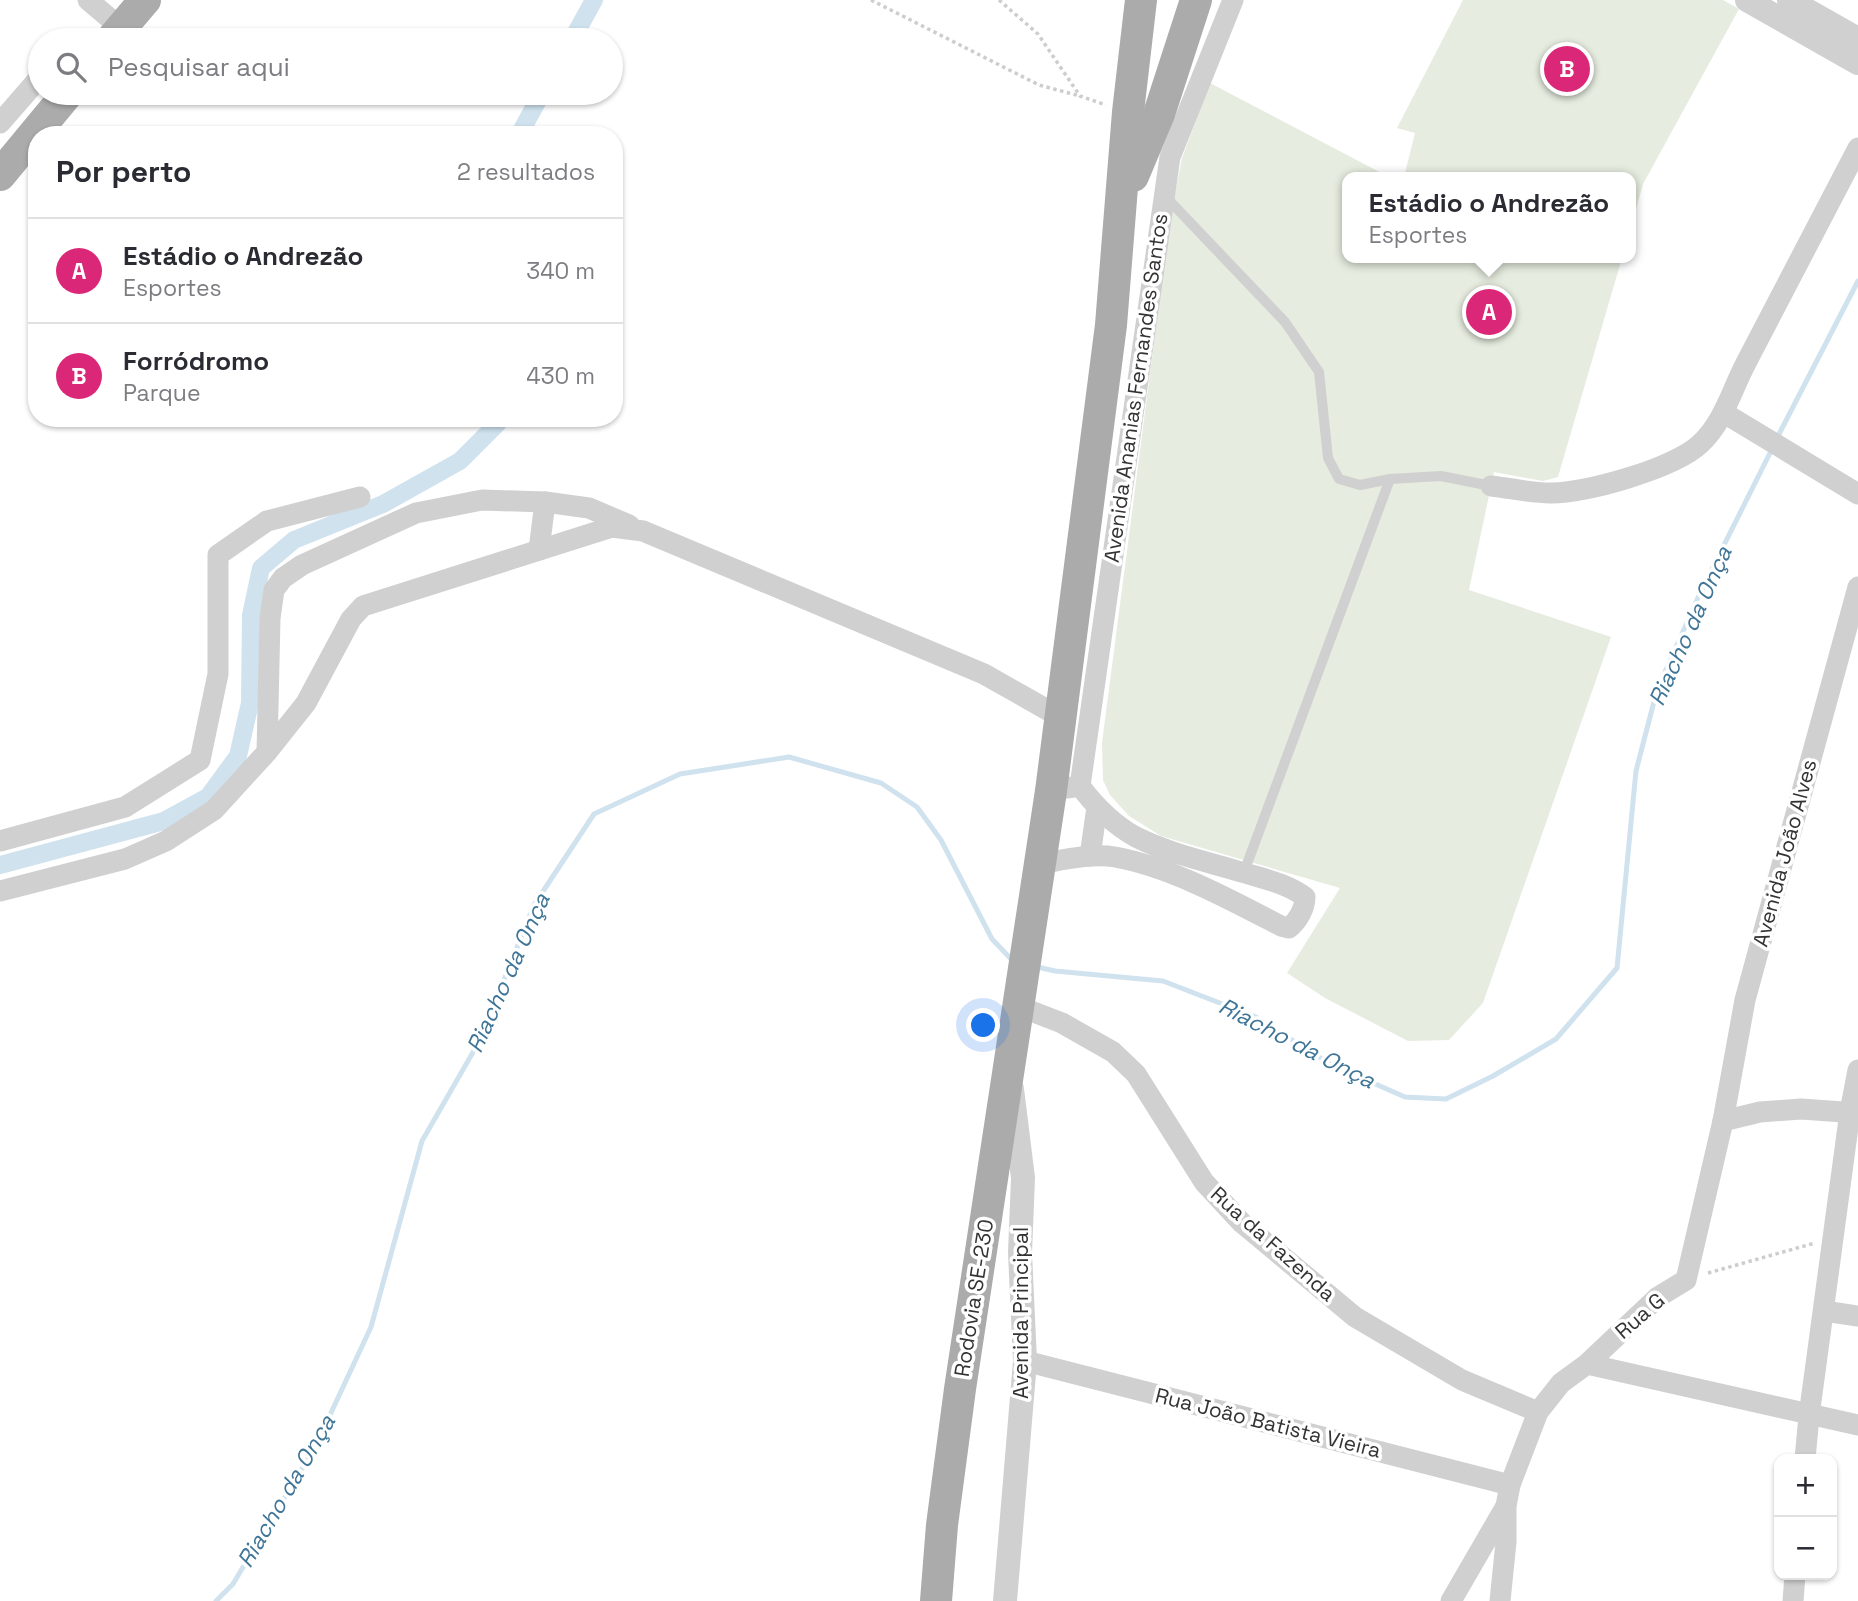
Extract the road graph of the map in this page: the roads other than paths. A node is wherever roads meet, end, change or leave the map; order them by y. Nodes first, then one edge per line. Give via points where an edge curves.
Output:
1 (88, 0) edge
2 (145, 0) edge
3 (1141, 0) edge
4 (1196, 0) edge
5 (1233, 0) edge
6 (1747, 0) edge
7 (1789, 0) edge
8 (111, 28) edge
9 (121, 28) edge
10 (1858, 39) edge
11 (1858, 63) edge
12 (28, 91) edge
13 (58, 105) edge
14 (0, 123) edge
15 (41, 126) edge
16 (28, 141) edge
17 (1858, 148) edge
18 (1158, 150) junction
19 (0, 175) edge
20 (1163, 194) junction
21 (1123, 200) junction
22 (1724, 413) junction
23 (1390, 479) junction
24 (1491, 485) joint
25 (1858, 494) edge
26 (359, 497) dead end
27 (545, 502) junction
28 (643, 531) junction
29 (539, 550) junction
30 (1858, 587) edge
31 (1060, 717) junction
32 (267, 752) junction
33 (1065, 789) junction
34 (1097, 807) junction
35 (0, 841) edge
36 (1090, 856) junction
37 (1039, 864) junction
38 (1244, 872) junction
39 (0, 891) edge
40 (1018, 1000) junction
41 (1009, 1067) junction
42 (1858, 1070) edge
43 (1854, 1112) edge
44 (1723, 1121) junction
45 (1849, 1194) edge
46 (1824, 1311) junction
47 (1858, 1315) edge
48 (1025, 1361) junction
49 (1587, 1364) junction
50 (1538, 1412) junction
51 (1809, 1416) junction
52 (1858, 1425) edge
53 (1805, 1454) edge
54 (1508, 1496) junction
55 (1795, 1580) edge
56 (936, 1601) edge
57 (1006, 1601) edge
58 (1451, 1601) edge
59 (1500, 1601) edge
60 (1793, 1601) edge

1 - 8 street
2 - 9 main road
3 - 21 main road
4 - 18 main road
5 - 18 street, Avenida Ananias Fernandes Santos
6 - 11 street
7 - 10 street
12 - 14 street
13 - 15 main road
16 - 19 main road
17 - 22 street
18 - 20 street, Avenida Ananias Fernandes Santos
18 - 21 main road
20 - 23 lane via 1285,322 1319,372 1328,458 1339,479 1360,485
20 - 33 street, Avenida Ananias Fernandes Santos
21 - 31 main road, Rodovia SE-230
22 - 24 street via 1702,443 1658,469 1551,493
22 - 25 street
23 - 24 lane via 1441,476
23 - 38 lane
26 - 35 street via 267,521 218,555 218,674 200,760 125,807
27 - 28 street via 589,508
27 - 29 street
27 - 32 street via 482,500 416,513 283,578 274,590 270,618
28 - 29 street via 612,527
28 - 31 street via 984,674
29 - 32 street via 363,606 351,619 306,703
30 - 44 street, Avenida João Alves via 1745,1000
31 - 33 main road, Rodovia SE-230
32 - 39 street via 214,810 166,841 125,859
33 - 34 street
33 - 37 main road, Rodovia SE-230
34 - 36 street
34 - 38 street via 1135,836
36 - 37 street
36 - 38 street via 1114,856 1162,870 1289,928 1305,905 1305,897
37 - 40 main road, Rodovia SE-230
40 - 41 main road, Rodovia SE-230
40 - 50 street, Rua da Fazenda via 1113,1052 1136,1074 1204,1182 1242,1223 1346,1310 1462,1380
41 - 48 street, Avenida Principal via 1023,1178 1020,1253
41 - 56 main road, Rodovia SE-230 via 958,1403
42 - 43 street
43 - 44 street via 1801,1109
43 - 45 street
44 - 49 street, Rua G via 1686,1280 1658,1297
45 - 46 street via 1833,1238
46 - 47 street
46 - 51 street
48 - 54 street, Rua João Batista Vieira
48 - 57 street, Avenida Principal
49 - 50 street, Rua G via 1561,1383
49 - 51 street
50 - 54 street, Rua G
51 - 52 street
51 - 53 street
54 - 58 street, Rua G
54 - 59 street
55 - 60 street

